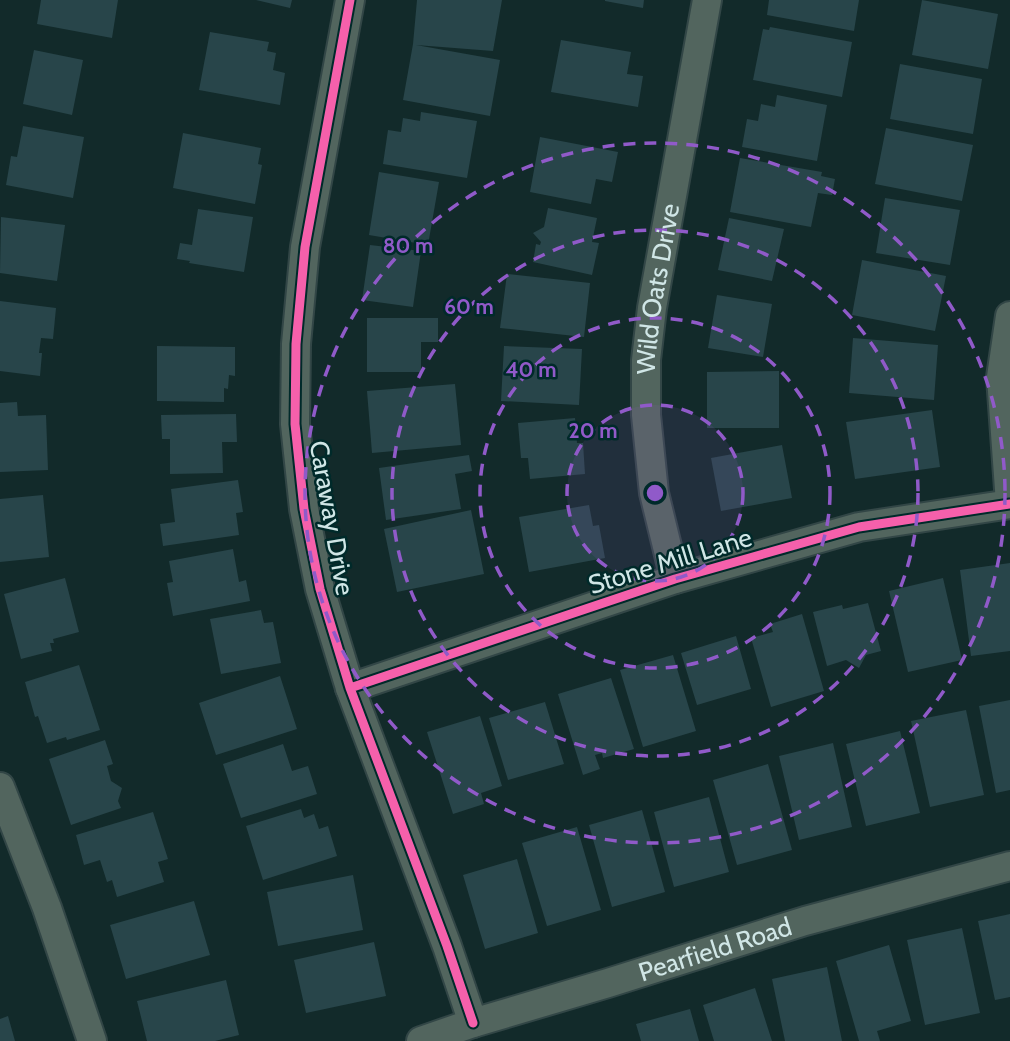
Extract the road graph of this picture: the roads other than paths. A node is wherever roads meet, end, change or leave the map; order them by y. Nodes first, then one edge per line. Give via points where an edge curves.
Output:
1 (351, 0) edge
2 (707, 0) edge
3 (1010, 316) edge
4 (1010, 503) edge
5 (675, 579) junction
6 (350, 688) junction
7 (0, 787) edge
8 (1010, 866) edge
9 (472, 1023) junction
10 (92, 1041) edge
11 (421, 1041) edge

1 - 6 street, Caraway Drive via 304,247 295,411 304,509 320,589
2 - 5 street, Wild Oats Drive via 646,360 654,493
3 - 4 street via 1001,377
4 - 5 street, Stone Mill Lane via 859,527
5 - 6 street, Stone Mill Lane
6 - 9 street, Caraway Drive
7 - 10 street
8 - 9 street, Pearfield Road via 805,921
9 - 11 street, Pearfield Road

